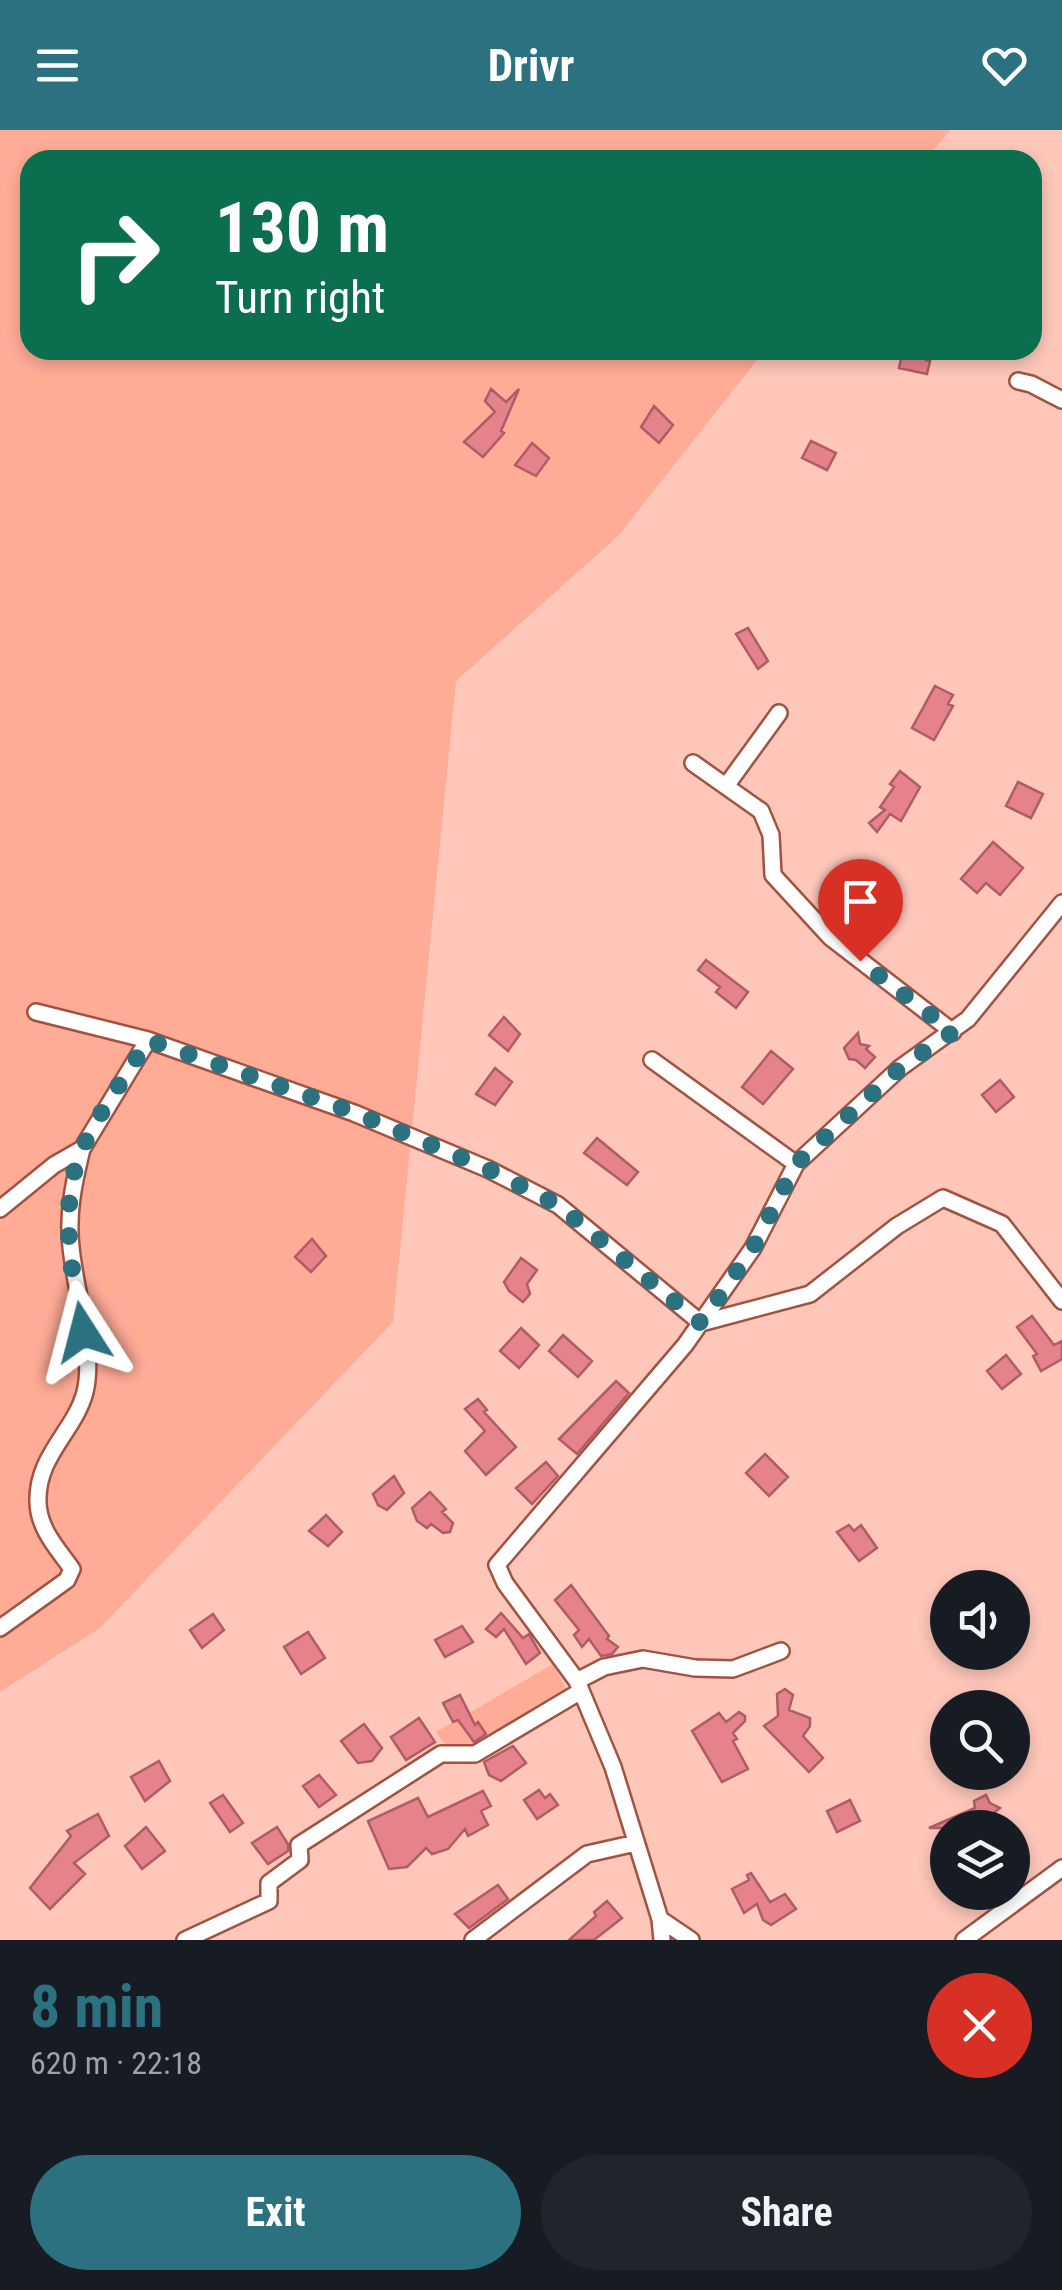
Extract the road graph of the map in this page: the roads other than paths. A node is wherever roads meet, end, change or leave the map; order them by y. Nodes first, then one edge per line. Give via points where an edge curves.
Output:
1 (1018, 381) dead end
2 (1058, 395) edge
3 (779, 713) dead end
4 (694, 763) dead end
5 (726, 786) junction
6 (1062, 903) edge
7 (36, 1012) dead end
8 (953, 1032) junction
9 (148, 1040) junction
10 (652, 1060) dead end
11 (82, 1149) junction
12 (796, 1164) junction
13 (0, 1209) edge
14 (1062, 1301) edge
15 (701, 1323) junction
16 (0, 1628) edge
17 (781, 1651) dead end
18 (579, 1686) junction
19 (636, 1843) junction
20 (1062, 1868) edge
21 (660, 1919) junction
22 (185, 1940) edge
23 (473, 1940) edge
24 (662, 1940) edge
25 (690, 1940) edge
26 (964, 1940) edge

1 - 2 street
3 - 5 street
4 - 5 street
5 - 8 street via 762,811 773,875 830,937
6 - 8 street
7 - 9 street
8 - 12 street via 900,1068
9 - 11 street
9 - 15 street via 354,1112 488,1169 558,1205
10 - 12 street
11 - 13 street
11 - 16 street via 70,1215 88,1360 84,1394 46,1460 37,1496 39,1522 72,1569 68,1580
12 - 15 street via 753,1248
14 - 15 street via 1002,1224 944,1198 810,1294
15 - 18 street via 497,1564
17 - 18 street via 733,1669 643,1659 604,1667
18 - 19 street
18 - 22 street via 475,1754 440,1754 299,1845 300,1860 268,1883 269,1901
19 - 21 street
19 - 23 street via 588,1854
20 - 26 street
21 - 24 street
21 - 25 street

